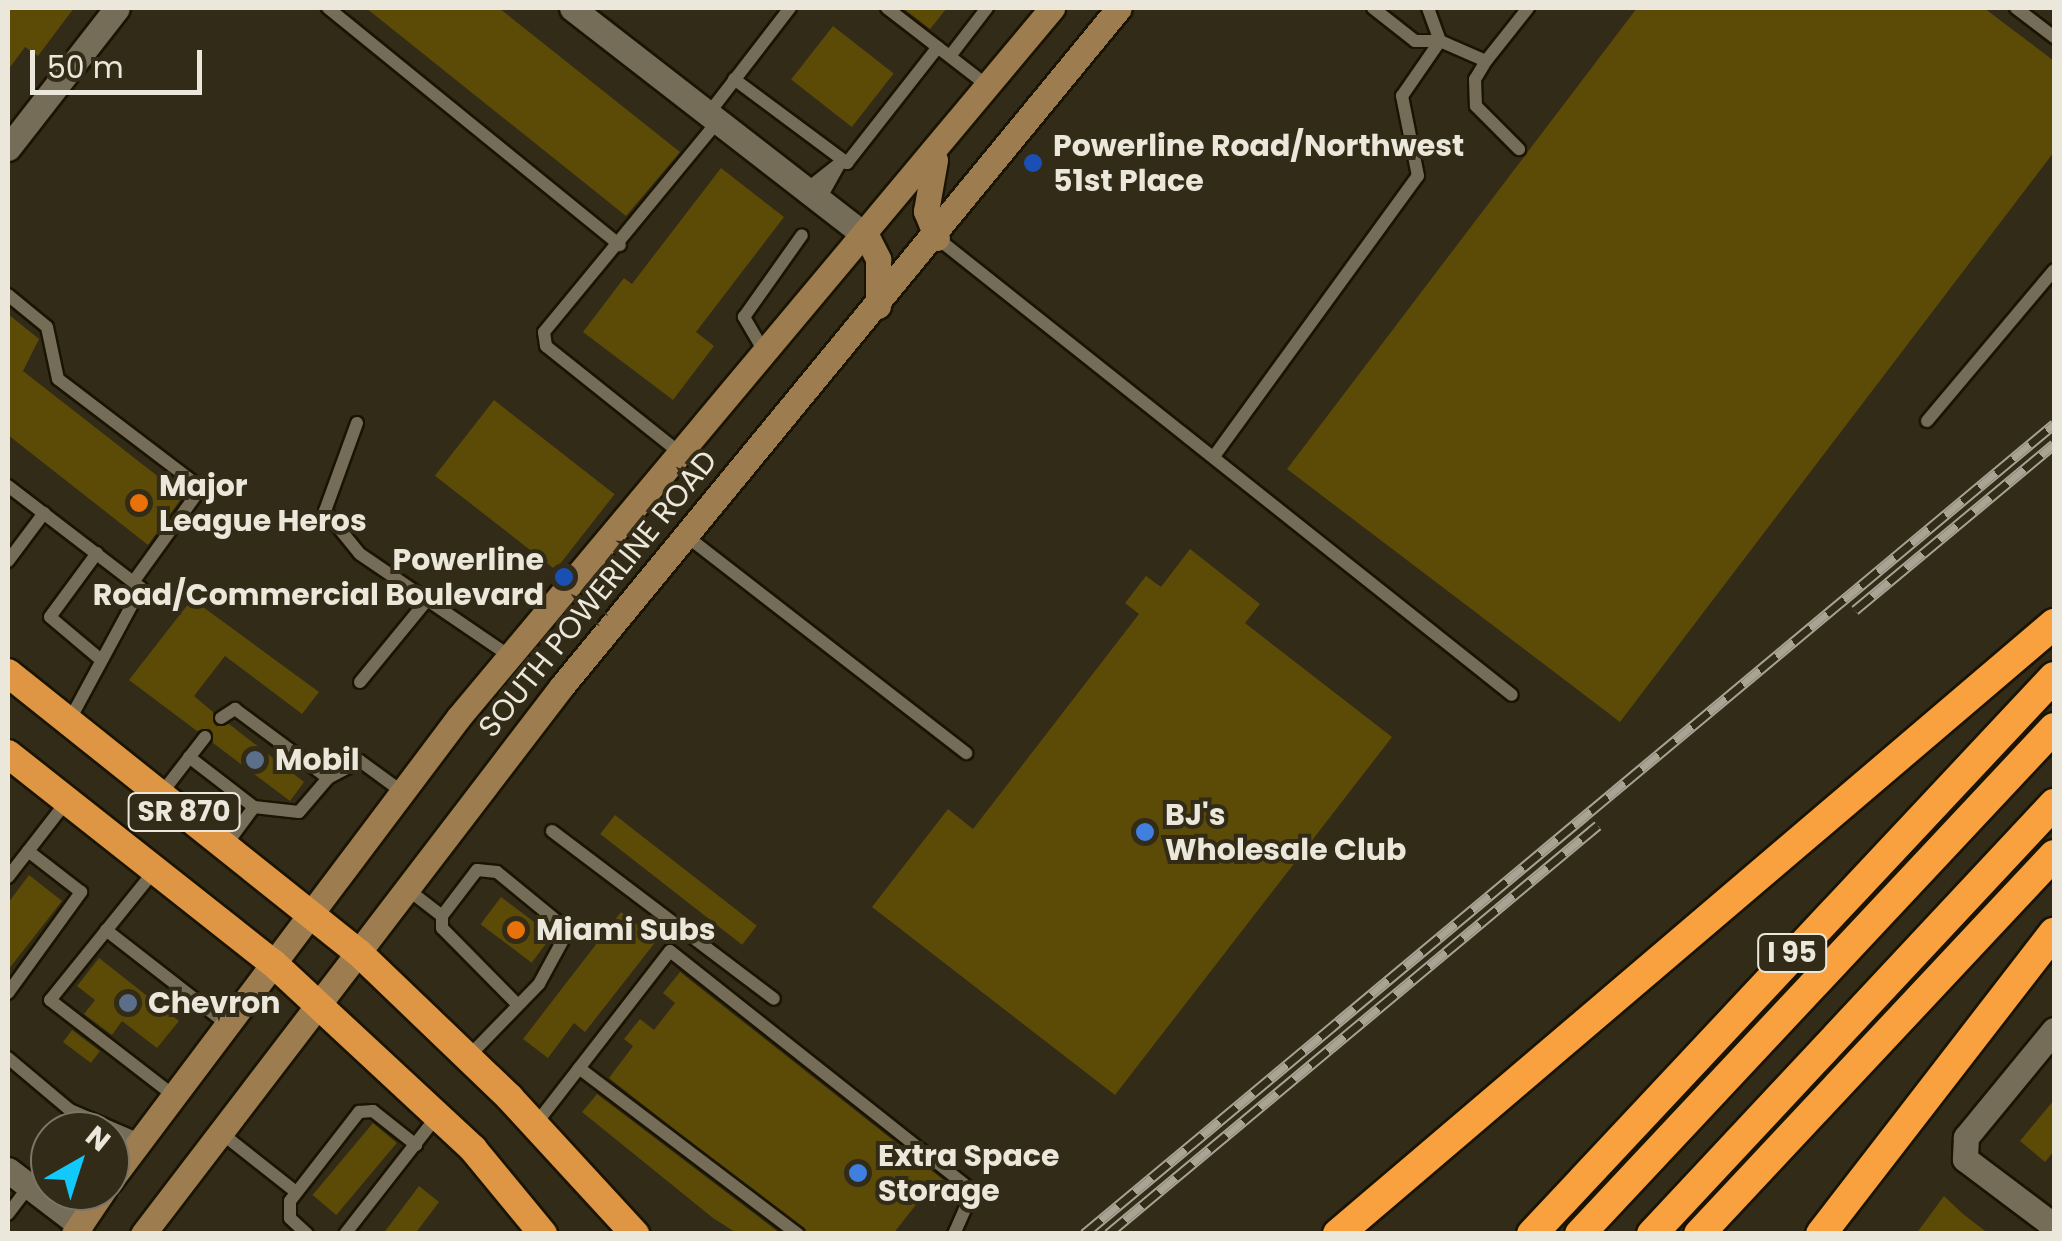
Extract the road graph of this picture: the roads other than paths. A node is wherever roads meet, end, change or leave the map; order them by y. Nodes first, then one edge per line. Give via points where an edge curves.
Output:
1 (117, 8) edge
2 (328, 8) edge
3 (572, 8) edge
4 (790, 8) edge
5 (888, 8) edge
6 (987, 8) edge
7 (1052, 8) edge
8 (1119, 8) edge
9 (1373, 8) edge
10 (1428, 8) edge
11 (1528, 8) edge
12 (2016, 8) edge
13 (2054, 36) edge
14 (1440, 41) junction
15 (938, 47) junction
16 (950, 56) junction
17 (1486, 61) junction
18 (734, 79) junction
19 (990, 88) junction
20 (713, 117) junction
21 (8, 148) edge
22 (1519, 149) dead end
23 (936, 155) junction
24 (840, 163) junction
25 (814, 194) junction
26 (802, 235) dead end
27 (868, 236) junction
28 (936, 238) junction
29 (620, 245) junction
30 (2054, 270) edge
31 (8, 295) edge
32 (878, 306) junction
33 (767, 355) junction
34 (1927, 422) dead end
35 (357, 423) dead end
36 (682, 455) junction
37 (1215, 455) junction
38 (8, 486) edge
39 (44, 513) junction
40 (685, 536) junction
41 (97, 553) junction
42 (8, 561) edge
43 (134, 581) junction
44 (427, 600) junction
45 (2054, 624) edge
46 (512, 658) junction
47 (100, 659) junction
48 (8, 673) edge
49 (2054, 677) edge
50 (360, 682) dead end
51 (1512, 695) dead end
52 (221, 718) dead end
53 (69, 721) junction
54 (2054, 728) edge
55 (205, 737) dead end
56 (966, 753) dead end
57 (8, 754) edge
58 (189, 757) junction
59 (328, 778) junction
60 (401, 792) junction
61 (161, 794) junction
62 (67, 801) junction
63 (2054, 804) edge
64 (254, 808) junction
65 (552, 831) dead end
66 (226, 845) junction
67 (28, 851) junction
68 (2054, 854) edge
69 (155, 870) junction
70 (8, 878) edge
71 (407, 889) junction
72 (311, 912) junction
73 (442, 916) junction
74 (106, 930) junction
75 (2054, 932) edge
76 (359, 953) junction
77 (273, 963) junction
78 (8, 993) edge
79 (774, 999) dead end
80 (318, 1004) junction
81 (518, 1005) junction
82 (228, 1024) junction
83 (2054, 1030) edge
84 (469, 1056) junction
85 (8, 1060) edge
86 (578, 1068) junction
87 (174, 1096) junction
88 (438, 1116) junction
89 (535, 1125) junction
90 (220, 1132) junction
91 (140, 1140) junction
92 (416, 1144) junction
93 (130, 1153) edge
94 (8, 1170) edge
95 (29, 1186) junction
96 (296, 1192) junction
97 (8, 1214) edge
98 (2054, 1226) edge
99 (77, 1229) edge
100 (143, 1234) edge
101 (307, 1234) edge
102 (345, 1234) edge
103 (543, 1234) edge
104 (635, 1234) edge
105 (798, 1234) edge
106 (954, 1234) edge
107 (1338, 1234) edge
108 (1532, 1234) edge
109 (1580, 1234) edge
110 (1652, 1234) edge
111 (1699, 1234) edge
112 (1820, 1234) edge

1 - 21 street
2 - 29 lane
3 - 20 street
4 - 18 lane
5 - 15 lane
6 - 16 lane
7 - 19 main road, SOUTH POWERLINE ROAD
8 - 28 main road, SOUTH POWERLINE ROAD
9 - 14 lane via 1415,41
10 - 14 lane
11 - 17 lane
12 - 13 lane
14 - 17 lane
14 - 37 lane via 1402,96 1418,176
15 - 16 lane
15 - 24 lane via 853,158
16 - 19 lane
17 - 22 lane via 1476,78 1476,106
18 - 20 lane
18 - 24 lane
19 - 23 main road, SOUTH POWERLINE ROAD
20 - 25 street
20 - 29 lane
23 - 27 main road, SOUTH POWERLINE ROAD
23 - 28 main road via 926,211
24 - 25 lane
25 - 27 street
26 - 33 lane via 744,317
27 - 32 main road via 878,259
27 - 33 main road, SOUTH POWERLINE ROAD
28 - 32 main road, SOUTH POWERLINE ROAD
28 - 37 lane
29 - 36 lane via 543,340
30 - 34 lane
31 - 43 lane via 47,327 58,379 200,488
32 - 40 main road, SOUTH POWERLINE ROAD
33 - 36 main road, SOUTH POWERLINE ROAD
35 - 44 lane via 325,511 360,554
36 - 46 main road, SOUTH POWERLINE ROAD
37 - 51 lane
38 - 39 lane
39 - 41 lane
39 - 42 lane
40 - 56 lane
40 - 71 main road, SOUTH POWERLINE ROAD
41 - 43 lane
41 - 47 lane via 50,618
43 - 47 lane via 141,596
44 - 46 lane
44 - 50 lane
45 - 107 highway
46 - 60 main road, SOUTH POWERLINE ROAD
47 - 53 lane
48 - 53 highway, SR 870
49 - 108 highway, I 95
52 - 59 lane via 235,710
53 - 61 highway, SR 870
54 - 109 highway
55 - 58 lane
57 - 62 highway, SR 870
58 - 61 lane
58 - 64 lane
59 - 60 lane via 360,761
59 - 64 lane via 299,812
60 - 72 main road, SOUTH POWERLINE ROAD
61 - 66 highway, SR 870
62 - 67 lane
62 - 69 highway, SR 870
63 - 110 highway
64 - 66 lane
65 - 79 lane
66 - 72 highway, SR 870
67 - 70 lane
67 - 78 lane via 81,892
68 - 111 highway
69 - 74 lane
69 - 77 highway, SR 870
71 - 73 lane
71 - 76 main road, SOUTH POWERLINE ROAD
72 - 76 highway, SR 870
72 - 77 main road, SOUTH POWERLINE ROAD
73 - 81 lane via 450,942
73 - 81 lane via 484,868 558,922 561,956
74 - 82 lane
74 - 87 lane via 50,1000
75 - 112 highway
76 - 80 main road, SOUTH POWERLINE ROAD
76 - 84 highway, SR 870
77 - 80 highway, SR 870
77 - 82 main road, SOUTH POWERLINE ROAD
80 - 88 highway, SR 870
80 - 90 main road, SOUTH POWERLINE ROAD
81 - 84 lane
82 - 87 main road, SOUTH POWERLINE ROAD
83 - 98 street via 1966,1137 1966,1158
84 - 89 highway, SR 870
85 - 91 lane via 70,1110
86 - 89 lane
86 - 105 lane
86 - 106 lane via 670,951 972,1191
87 - 91 main road, SOUTH POWERLINE ROAD
88 - 92 lane
88 - 103 highway, SR 870
89 - 104 highway, SR 870
90 - 96 lane
90 - 100 main road, SOUTH POWERLINE ROAD
91 - 93 main road, SOUTH POWERLINE ROAD
92 - 96 lane via 364,1109
92 - 102 lane
94 - 95 street
95 - 97 lane
95 - 99 street
96 - 101 lane via 290,1218

